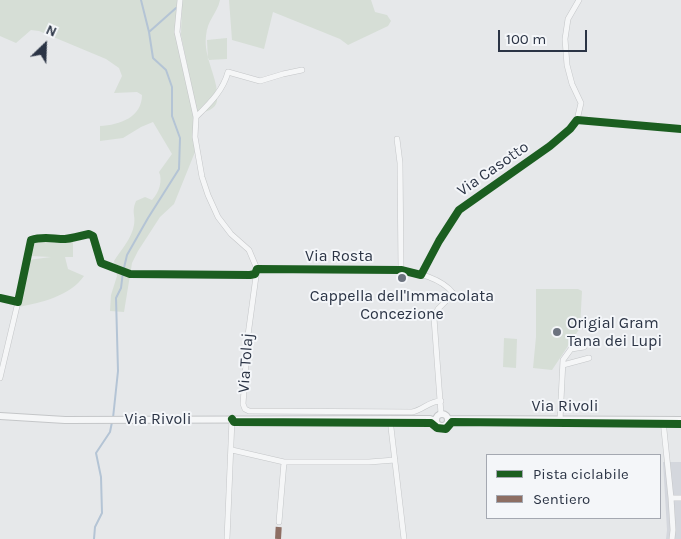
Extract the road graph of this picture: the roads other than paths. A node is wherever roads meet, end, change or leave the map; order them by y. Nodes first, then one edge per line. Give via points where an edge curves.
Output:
1 (180, 0) edge
2 (579, 0) edge
3 (302, 70) dead end
4 (196, 117) junction
5 (397, 139) dead end
6 (257, 269) junction
7 (401, 270) junction
8 (421, 275) junction
9 (18, 302) dead end
10 (584, 347) dead end
11 (589, 358) dead end
12 (562, 365) junction
13 (0, 378) edge
14 (441, 401) junction
15 (442, 414) junction
16 (0, 416) edge
17 (232, 419) junction
18 (390, 419) junction
19 (448, 419) junction
20 (560, 420) junction
21 (663, 420) junction
22 (681, 420) edge
23 (435, 421) junction
24 (232, 450) junction
25 (395, 460) junction
26 (284, 462) junction
27 (671, 498) junction
28 (681, 498) edge
29 (279, 522) dead end
30 (228, 539) edge
31 (404, 539) edge
32 (672, 539) edge

1 - 4 street via 178,32
2 - 8 street, Via Casotto via 568,19 565,39 567,65 581,103 577,120 550,146 458,210
3 - 4 street via 260,82 228,72 222,88
4 - 6 street via 195,137 208,195 218,217 249,250
5 - 7 street
6 - 7 street, Via Rosta
6 - 14 street, Via Tolaj via 248,335 245,409 412,412 431,402
7 - 8 street, Via Rosta
8 - 14 street, Via Rosta via 453,293 434,318
9 - 13 street
10 - 12 street via 571,350
11 - 12 street
12 - 20 street
14 - 15 street, Via Rosta
15 - 19 street
15 - 23 street
16 - 17 street, Via Rivoli via 65,420
17 - 18 street, Via Rivoli
17 - 24 street
18 - 23 street, Via Rivoli
18 - 25 street
19 - 20 street, Via Rivoli
19 - 23 street, Via Rivoli via 442,427
20 - 21 street, Via Rivoli
21 - 22 street, Via Rivoli
21 - 27 street
24 - 26 street
24 - 30 street
25 - 26 street
25 - 31 street
26 - 29 street
27 - 28 street
27 - 32 street

